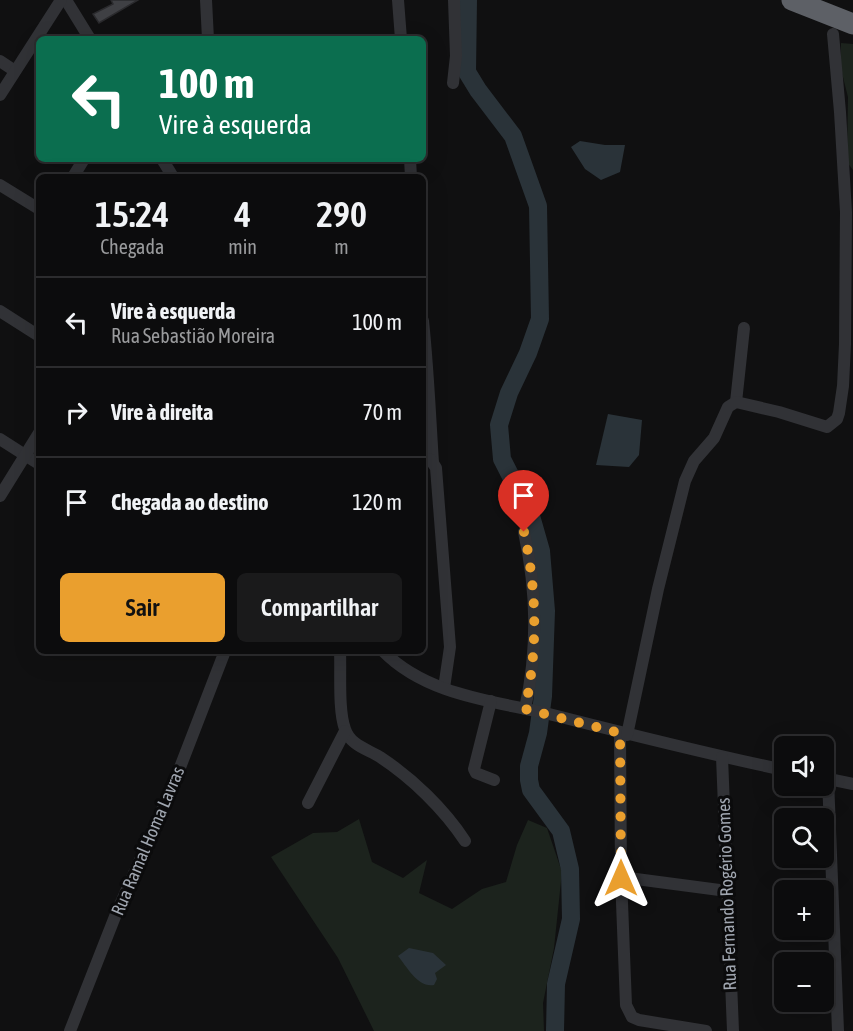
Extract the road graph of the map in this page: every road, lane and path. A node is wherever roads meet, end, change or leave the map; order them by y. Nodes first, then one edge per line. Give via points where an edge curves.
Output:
1 (61, 0) edge
2 (66, 0) edge
3 (206, 0) edge
4 (398, 0) edge
5 (454, 0) edge
6 (793, 0) edge
7 (830, 0) edge
8 (853, 13) edge
9 (853, 25) edge
10 (832, 34) junction
11 (38, 36) edge
12 (88, 36) edge
13 (208, 36) edge
14 (401, 36) edge
15 (36, 39) edge
16 (0, 61) edge
17 (15, 71) junction
18 (453, 83) dead end
19 (0, 95) edge
20 (0, 185) edge
21 (36, 207) edge
22 (0, 311) edge
23 (744, 328) dead end
24 (36, 334) edge
25 (426, 348) edge
26 (426, 386) edge
27 (736, 402) junction
28 (426, 425) edge
29 (36, 438) edge
30 (0, 439) edge
31 (25, 455) junction
32 (427, 460) edge
33 (36, 462) edge
34 (0, 496) edge
35 (524, 532) dead end
36 (224, 654) edge
37 (340, 654) edge
38 (386, 654) edge
39 (444, 688) junction
40 (491, 701) junction
41 (531, 710) junction
42 (345, 731) junction
43 (624, 734) junction
44 (722, 757) junction
45 (774, 768) edge
46 (494, 780) dead end
47 (834, 780) edge
48 (853, 784) edge
49 (827, 796) edge
50 (308, 803) dead end
51 (465, 841) dead end
52 (621, 878) junction
53 (727, 891) junction
54 (70, 1031) edge
55 (706, 1031) edge
56 (733, 1031) edge
57 (838, 1031) edge

1 - 11 street
2 - 12 street
3 - 13 street
4 - 14 street
5 - 18 street
6 - 9 highway
6 - 10 highway via 825,17 831,23
7 - 8 highway
9 - 10 highway via 841,24
10 - 27 street via 846,212 845,344 839,413 833,424 822,427
15 - 17 street
16 - 17 street
17 - 19 street
20 - 21 street
22 - 24 street
23 - 27 street
25 - 26 street
27 - 43 street via 728,407 714,438 694,461 685,481
28 - 32 street
29 - 31 street
30 - 31 street
31 - 33 street
31 - 34 street
32 - 39 street via 436,468 450,647
35 - 41 street via 534,624
36 - 54 street, Rua Ramal Homa Lavras
37 - 42 street
38 - 39 street via 422,680
39 - 40 street
40 - 41 street
40 - 46 street via 474,769
41 - 43 street
42 - 50 street
42 - 51 street via 359,746 399,771
43 - 44 street
43 - 52 street
44 - 45 street
44 - 53 street, Rua Fernando Rogério Gomes
47 - 48 street
49 - 57 street
52 - 53 street
52 - 55 street via 628,1011 639,1020
53 - 56 street, Rua Fernando Rogério Gomes

